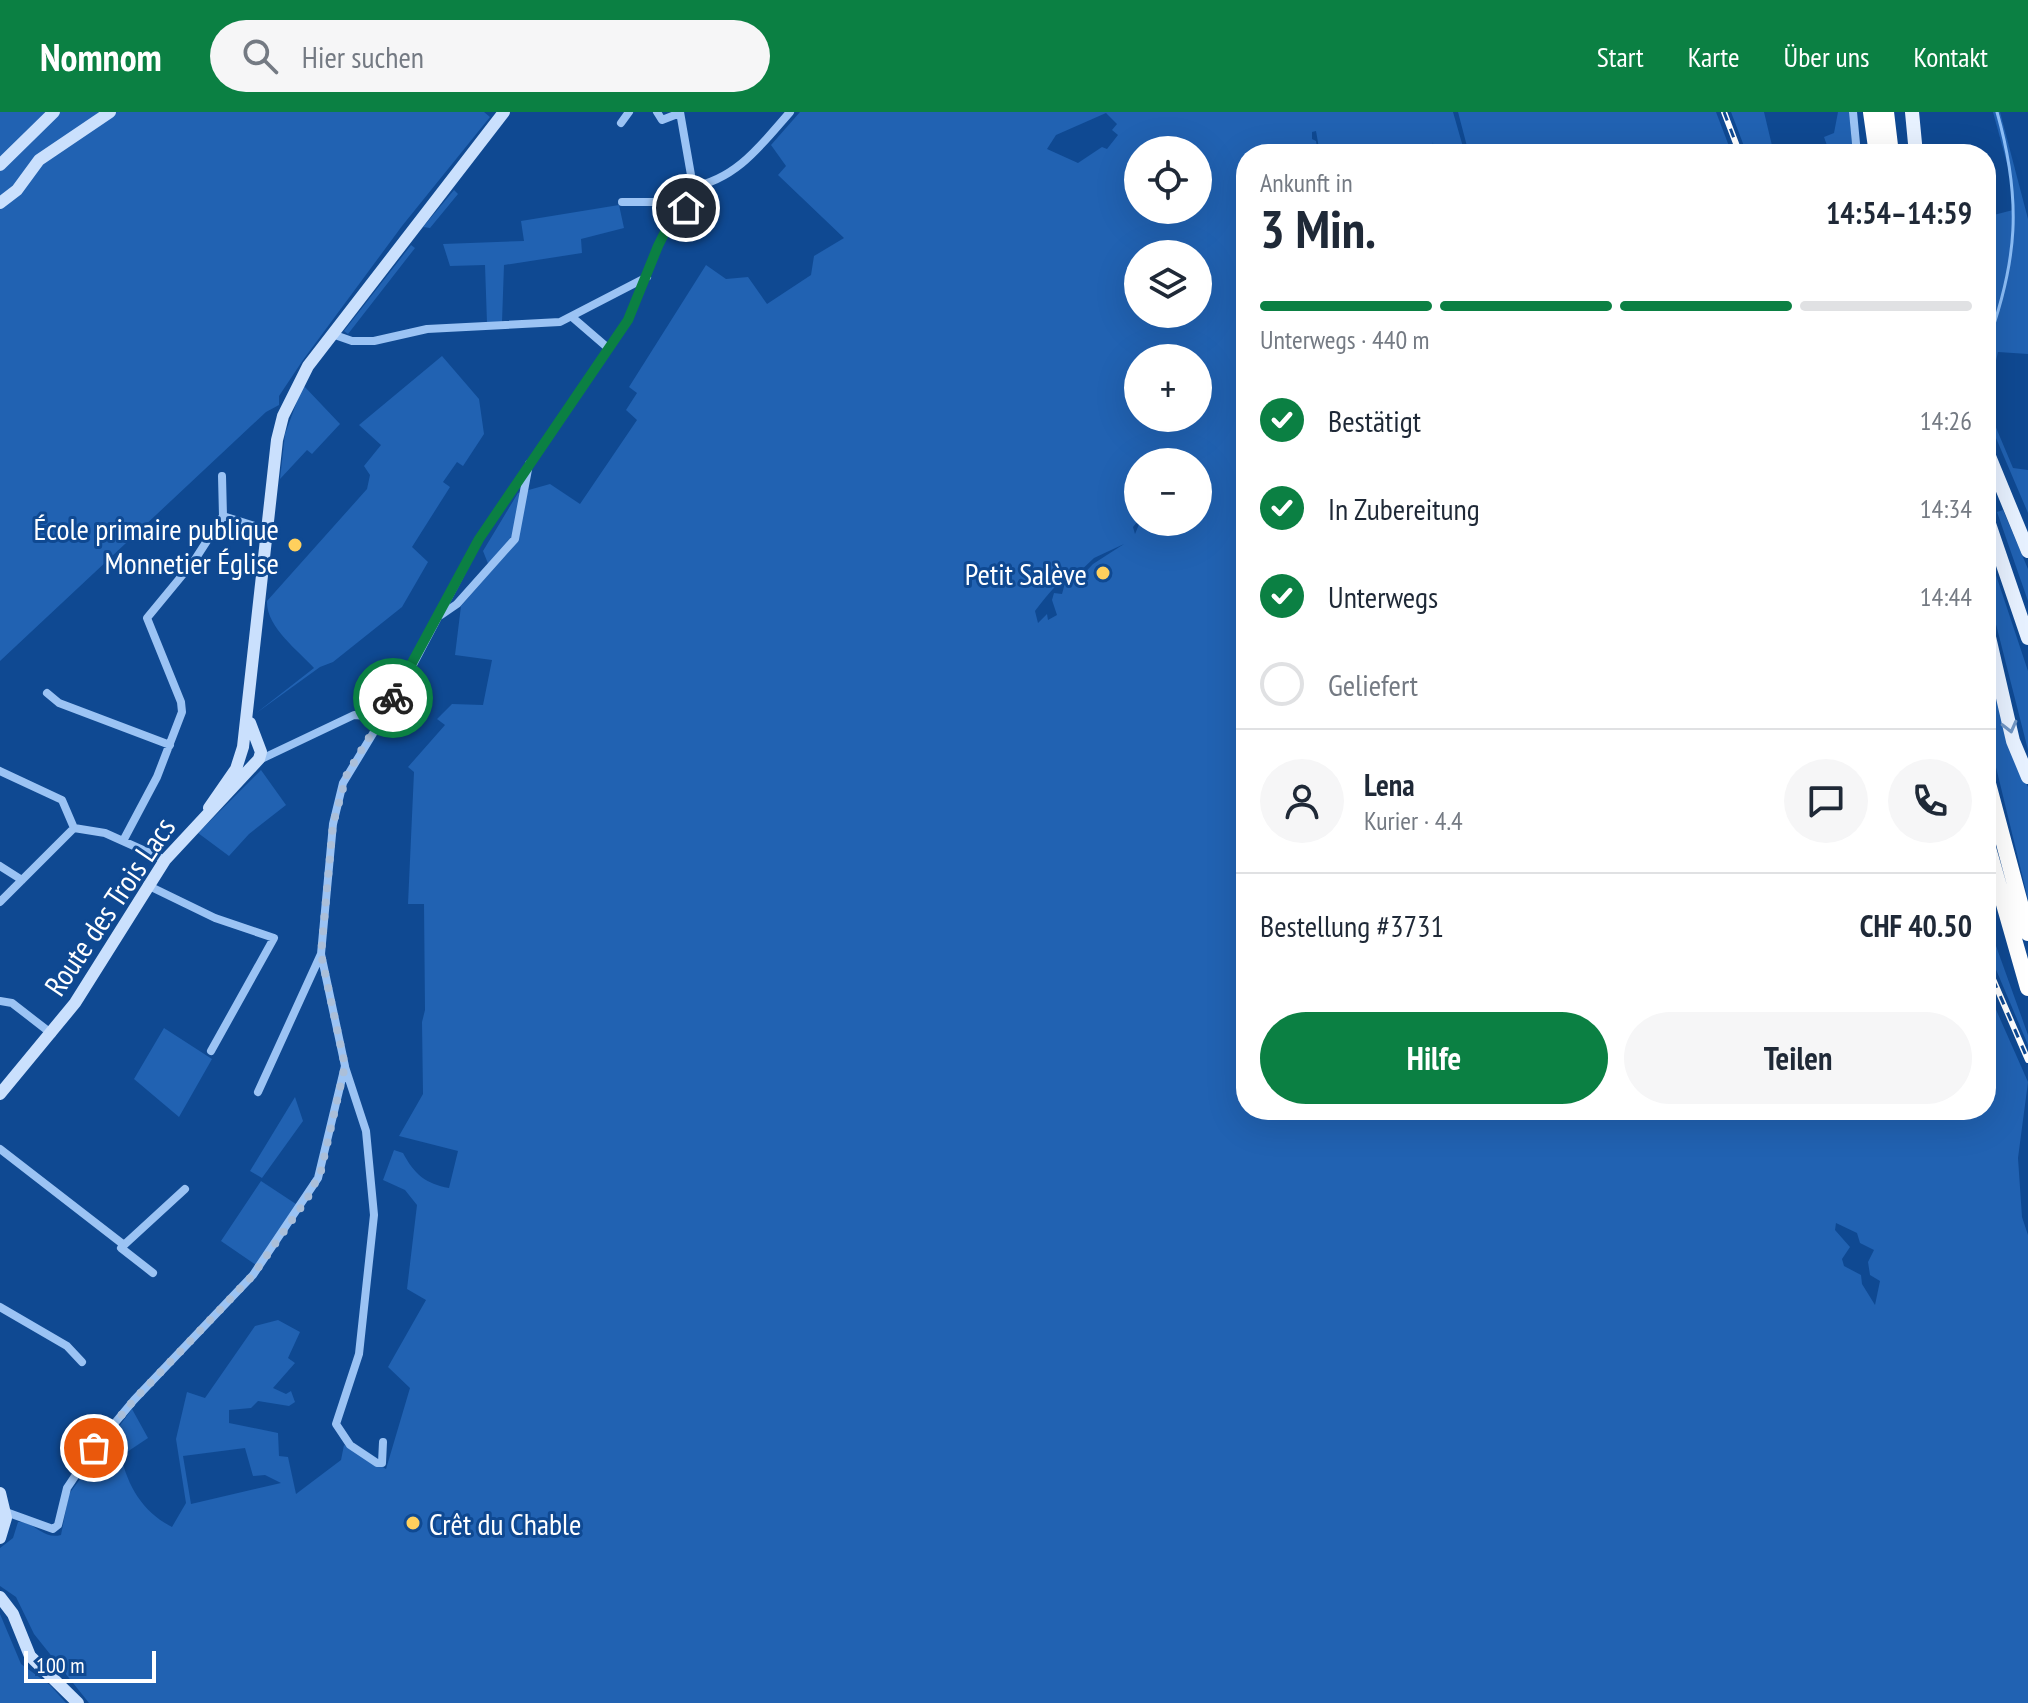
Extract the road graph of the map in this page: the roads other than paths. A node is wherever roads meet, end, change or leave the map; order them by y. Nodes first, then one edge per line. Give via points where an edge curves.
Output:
1 (54, 112) edge
2 (110, 112) edge
3 (504, 112) edge
4 (629, 112) edge
5 (657, 112) edge
6 (790, 112) edge
7 (1853, 112) edge
8 (1871, 112) edge
9 (1886, 112) edge
10 (1912, 112) edge
11 (680, 113) edge
12 (621, 123) dead end
13 (1856, 144) edge
14 (1876, 144) edge
15 (1890, 144) edge
16 (1915, 144) edge
17 (0, 165) edge
18 (691, 187) junction
19 (622, 202) dead end
20 (0, 203) edge
21 (686, 208) junction
22 (648, 276) junction
23 (572, 317) junction
24 (332, 334) junction
25 (608, 348) junction
26 (529, 463) junction
27 (1996, 473) edge
28 (222, 476) dead end
29 (223, 516) junction
30 (267, 530) junction
31 (1996, 544) edge
32 (2028, 551) edge
33 (438, 618) junction
34 (2028, 638) edge
35 (1996, 667) edge
36 (47, 693) dead end
37 (381, 717) junction
38 (170, 745) junction
39 (252, 753) junction
40 (0, 771) edge
41 (2028, 777) edge
42 (1996, 813) edge
43 (74, 828) junction
44 (123, 841) junction
45 (165, 860) junction
46 (0, 866) edge
47 (1996, 876) edge
48 (22, 880) junction
49 (147, 885) junction
50 (0, 902) edge
51 (2028, 933) edge
52 (321, 954) junction
53 (2028, 988) edge
54 (0, 1001) edge
55 (52, 1034) junction
56 (211, 1051) dead end
57 (345, 1066) junction
58 (258, 1092) dead end
59 (0, 1094) edge
60 (0, 1149) edge
61 (185, 1189) dead end
62 (124, 1245) junction
63 (153, 1273) dead end
64 (0, 1307) edge
65 (82, 1362) dead end
66 (383, 1442) dead end
67 (0, 1493) edge
68 (6, 1512) junction
69 (0, 1538) edge
70 (0, 1597) edge
71 (78, 1703) edge

1 - 17 street
2 - 20 street via 39,160
3 - 24 street
4 - 12 street
5 - 11 street via 662,120
6 - 18 street via 744,163 708,184
7 - 13 street
8 - 14 highway
9 - 15 highway
10 - 16 main road
11 - 18 street
18 - 21 street
19 - 21 street
21 - 22 street via 670,222
22 - 23 street
22 - 25 street
23 - 24 street via 427,329 374,341
23 - 25 street
24 - 30 street via 297,382 279,429
25 - 26 street
26 - 33 street via 479,539
26 - 33 street via 515,539
27 - 32 main road
28 - 29 street
29 - 30 street
29 - 38 street via 186,573 147,618 182,706
30 - 39 street via 249,715
31 - 34 main road
33 - 37 street
35 -> 41 main road via 2013,741
36 - 38 street via 59,703
37 - 39 street via 354,715 282,749
37 - 52 street via 347,774 338,802
38 - 44 street
39 - 45 street, Route des Trois Lacs
40 - 43 street via 62,800
42 - 51 highway
43 - 44 street
43 - 48 street
44 - 45 street
45 - 49 street, Route des Trois Lacs
46 - 48 street
47 - 53 highway
48 - 50 street
49 - 55 street, Route des Trois Lacs
49 - 56 street via 225,922 274,938
52 - 57 street
52 - 58 street
54 - 55 street, Route des Trois Lacs via 12,1003
55 - 59 street, Route des Trois Lacs
57 - 66 street via 366,1131 374,1215 359,1354 336,1424 350,1445 377,1463 385,1457
57 - 68 street via 318,1178 253,1275 94,1448 67,1488 58,1525 53,1529
60 - 62 street
61 - 62 street
62 - 63 street via 121,1248
64 - 65 street via 67,1346
67 - 68 street
68 - 69 street
70 - 71 street via 30,1656

